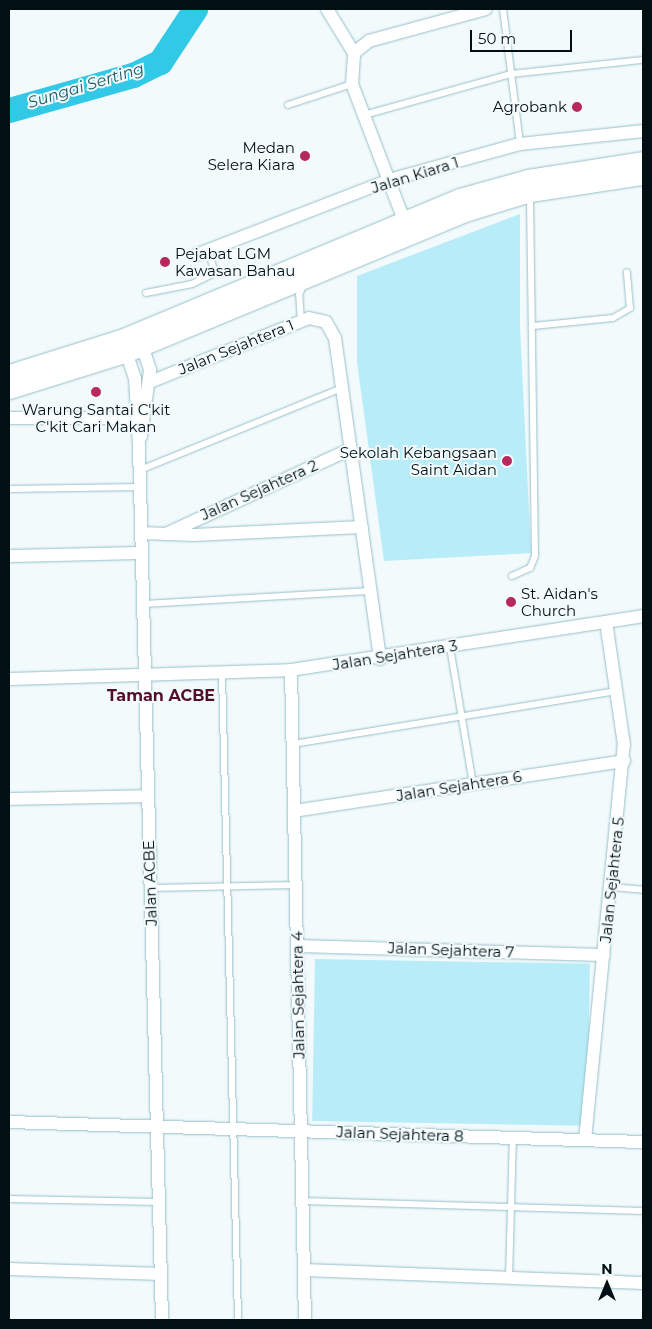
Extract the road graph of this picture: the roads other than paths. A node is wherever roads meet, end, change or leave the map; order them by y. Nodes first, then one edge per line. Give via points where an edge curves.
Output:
1 (327, 9) edge
2 (486, 9) edge
3 (503, 9) edge
4 (354, 53) junction
5 (643, 60) edge
6 (511, 74) junction
7 (352, 84) junction
8 (288, 105) dead end
9 (364, 115) junction
10 (643, 131) edge
11 (520, 144) junction
12 (643, 161) edge
13 (643, 175) edge
14 (389, 180) junction
15 (529, 185) junction
16 (407, 228) junction
17 (202, 253) joint
18 (627, 272) dead end
19 (306, 278) junction
20 (146, 293) dead end
21 (301, 321) junction
22 (533, 326) junction
23 (132, 342) junction
24 (9, 374) edge
25 (150, 382) junction
26 (9, 388) edge
27 (342, 388) junction
28 (9, 418) edge
29 (135, 418) junction
30 (139, 446) junction
31 (351, 449) junction
32 (140, 470) junction
33 (140, 487) junction
34 (9, 489) edge
35 (362, 527) junction
36 (141, 533) junction
37 (168, 533) junction
38 (142, 553) junction
39 (9, 556) edge
40 (512, 576) dead end
41 (371, 591) junction
42 (143, 604) junction
43 (643, 616) edge
44 (606, 622) junction
45 (450, 647) junction
46 (380, 659) junction
47 (291, 670) junction
48 (222, 673) junction
49 (145, 676) junction
50 (9, 679) edge
51 (617, 691) junction
52 (461, 717) junction
53 (293, 744) junction
54 (624, 761) junction
55 (473, 784) junction
56 (148, 796) junction
57 (9, 799) edge
58 (294, 810) junction
59 (296, 885) junction
60 (227, 887) junction
61 (611, 887) junction
62 (151, 888) junction
63 (643, 890) edge
64 (297, 946) junction
65 (604, 955) junction
66 (9, 1122) edge
67 (157, 1126) junction
68 (233, 1129) junction
69 (301, 1131) junction
70 (513, 1137) junction
71 (585, 1140) junction
72 (643, 1142) edge
73 (9, 1199) edge
74 (303, 1201) junction
75 (159, 1202) junction
76 (511, 1207) junction
77 (643, 1211) edge
78 (9, 1270) edge
79 (304, 1270) junction
80 (161, 1274) junction
81 (509, 1278) junction
82 (643, 1283) edge
83 (162, 1320) edge
84 (238, 1320) edge
85 (305, 1320) edge

1 - 4 street
2 - 4 street via 369,40
3 - 6 lane
4 - 7 street
5 - 6 lane
6 - 9 lane
6 - 11 lane
7 - 8 lane
7 - 9 street
9 - 14 street
10 - 11 street, Jalan Kiara 1
11 - 14 street, Jalan Kiara 1
12 - 15 main road
13 - 15 main road
14 - 16 street
14 - 17 street, Jalan Kiara 1
15 - 16 main road via 465,212
15 - 22 lane
16 - 19 main road
16 - 23 main road
17 - 20 lane via 215,272 192,284
18 - 22 lane via 630,308 613,318
19 - 21 lane via 300,295
19 - 23 main road
21 - 25 street, Jalan Sejahtera 1
21 - 27 street, Jalan Sejahtera 1 via 323,319 335,338
22 - 40 lane via 535,556 530,568
23 - 24 main road
23 - 25 street, Jalan ACBE via 149,361
23 - 26 main road
23 - 29 street, Jalan ACBE
25 - 30 street, Jalan ACBE
27 - 31 street
27 - 32 lane
28 - 29 street
29 - 30 street, Jalan ACBE
30 - 32 street, Jalan ACBE
31 - 35 street
31 - 37 street, Jalan Sejahtera 2
32 - 33 street, Jalan ACBE
33 - 34 lane
33 - 36 street, Jalan ACBE
35 - 37 street, Jalan Sejahtera 2 via 194,535
35 - 41 street
36 - 37 street, Jalan Sejahtera 2
36 - 38 street, Jalan ACBE
38 - 39 street
38 - 42 street, Jalan ACBE
41 - 42 lane
41 - 46 street
42 - 49 street, Jalan ACBE
43 - 44 street, Jalan Sejahtera 3
44 - 45 street, Jalan Sejahtera 3
44 - 51 street, Jalan Sejahtera 5
45 - 46 street, Jalan Sejahtera 3
45 - 52 lane
46 - 47 street, Jalan Sejahtera 3
47 - 48 street, Jalan Sejahtera 3
47 - 53 street, Jalan Sejahtera 4
48 - 49 street, Jalan Sejahtera 3
48 - 60 lane
49 - 50 street, Jalan Sejahtera 3
49 - 56 street, Jalan ACBE
51 - 52 lane
51 - 54 street, Jalan Sejahtera 5
52 - 53 lane
52 - 55 lane
53 - 58 street, Jalan Sejahtera 4
54 - 55 street, Jalan Sejahtera 6
54 - 61 street, Jalan Sejahtera 5
55 - 58 street, Jalan Sejahtera 6
56 - 57 street
56 - 62 street, Jalan ACBE
58 - 59 street, Jalan Sejahtera 4
59 - 60 lane
59 - 64 street, Jalan Sejahtera 4
60 - 62 lane
60 - 68 lane
61 - 63 lane
61 - 65 street, Jalan Sejahtera 5
62 - 67 street, Jalan ACBE
64 - 65 street, Jalan Sejahtera 7
64 - 69 street, Jalan Sejahtera 4
65 - 71 street, Jalan Sejahtera 5
66 - 67 street, Jalan Sejahtera 8
67 - 68 street, Jalan Sejahtera 8
67 - 75 street, Jalan ACBE
68 - 69 street, Jalan Sejahtera 8
68 - 84 lane
69 - 70 street, Jalan Sejahtera 8
69 - 74 street, Jalan Sejahtera 4
70 - 71 street, Jalan Sejahtera 8
70 - 76 lane
71 - 72 street, Jalan Sejahtera 8
73 - 75 lane
74 - 76 lane
74 - 79 street, Jalan Sejahtera 4
75 - 80 street, Jalan ACBE
76 - 77 lane
76 - 81 lane
78 - 80 street
79 - 81 street
79 - 85 street, Jalan Sejahtera 4
80 - 83 street, Jalan ACBE
81 - 82 street

